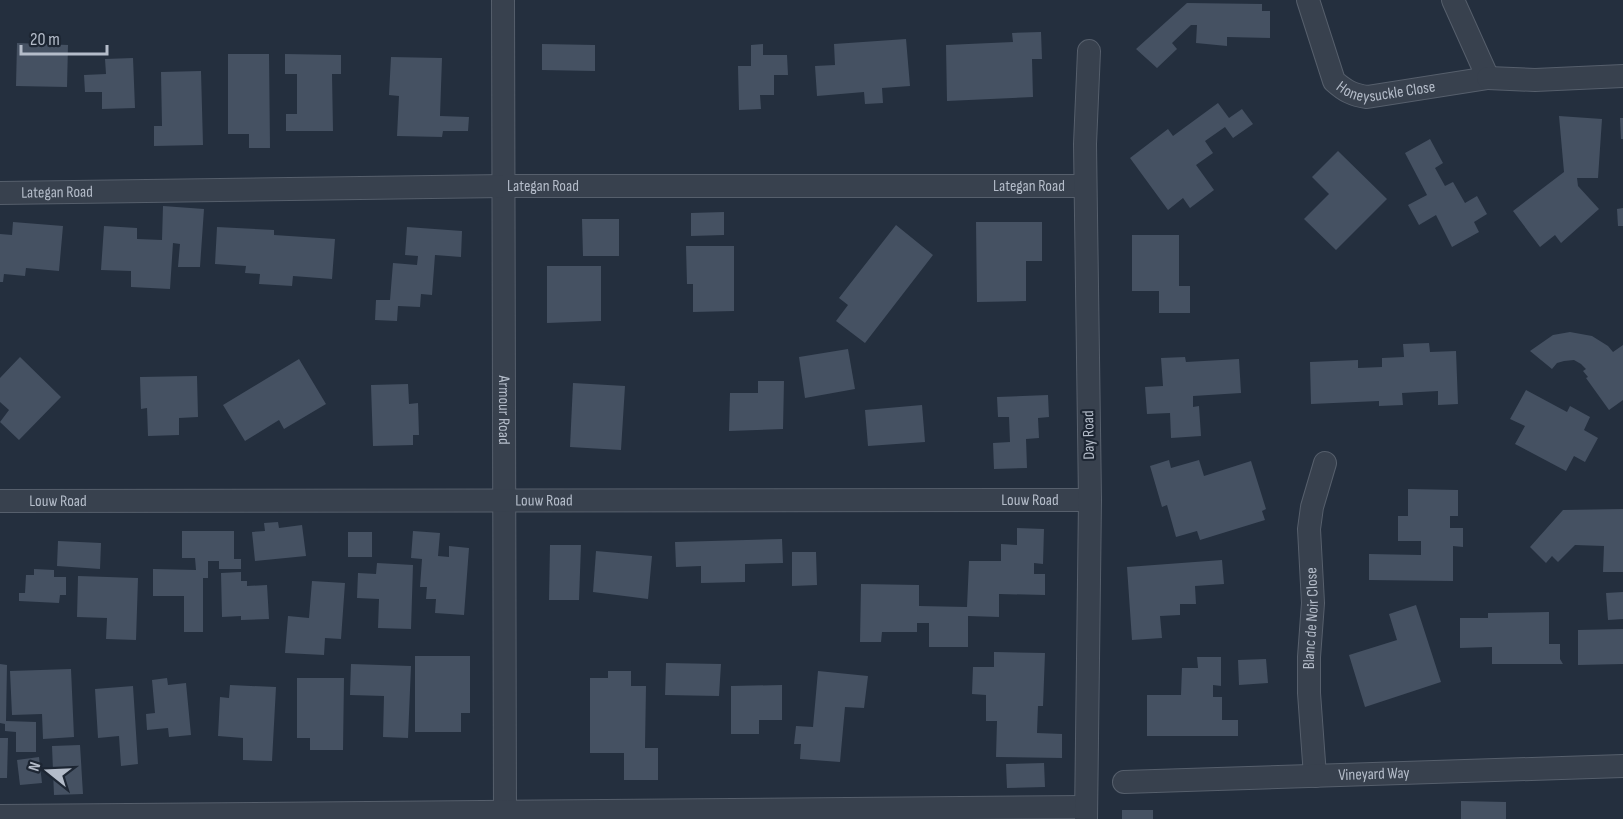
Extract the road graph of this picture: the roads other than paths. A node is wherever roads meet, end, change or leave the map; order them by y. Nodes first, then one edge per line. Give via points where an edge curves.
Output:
1 (503, 0) edge
2 (1308, 0) edge
3 (1453, 0) edge
4 (1089, 51) dead end
5 (1623, 76) edge
6 (1488, 78) junction
7 (503, 186) junction
8 (1085, 186) junction
9 (0, 193) edge
10 (1325, 463) dead end
11 (503, 500) junction
12 (1090, 500) junction
13 (0, 501) edge
14 (1623, 766) edge
15 (1315, 776) junction
16 (1124, 782) dead end
17 (1086, 813) edge
18 (505, 815) edge
19 (0, 816) edge

1 - 7 street, Armour Road
2 - 6 street, Honeysuckle Close via 1334,81 1355,95 1368,97
3 - 6 street
4 - 8 street, Day Road
5 - 6 street, Honeysuckle Close
7 - 8 street, Lategan Road
7 - 9 street, Lategan Road
7 - 11 street, Armour Road
8 - 12 street, Day Road
10 - 15 street, Blanc de Noir Close via 1310,529 1313,603 1309,693
11 - 12 street, Louw Road
11 - 13 street, Louw Road
11 - 18 street, Armour Road
12 - 17 street, Day Road
14 - 15 street, Vineyard Way
15 - 16 street, Vineyard Way
17 - 18 street
18 - 19 street

